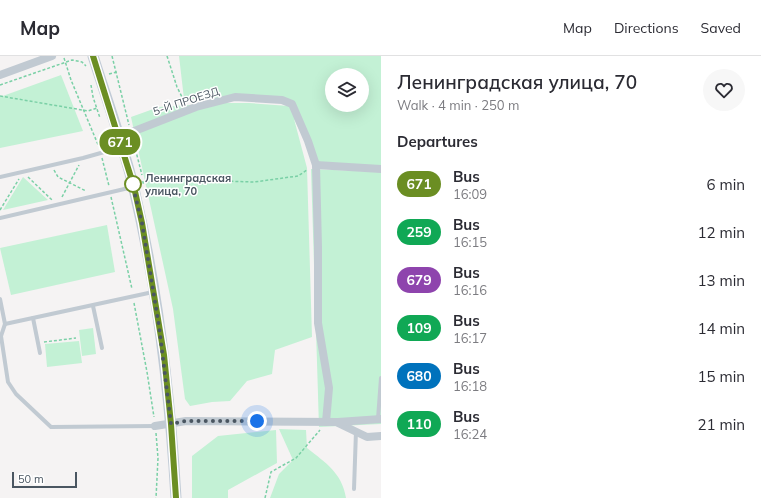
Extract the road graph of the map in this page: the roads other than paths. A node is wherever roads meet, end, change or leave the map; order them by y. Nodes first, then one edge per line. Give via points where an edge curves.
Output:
1 (52, 56) edge
2 (93, 56) edge
3 (0, 75) edge
4 (120, 142) junction
5 (316, 165) junction
6 (381, 169) edge
7 (0, 177) edge
8 (134, 187) junction
9 (0, 218) edge
10 (154, 292) junction
11 (0, 299) edge
12 (93, 306) junction
13 (33, 318) junction
14 (5, 324) junction
15 (102, 348) dead end
16 (40, 353) dead end
17 (381, 378) edge
18 (379, 419) edge
19 (326, 422) junction
20 (338, 422) junction
21 (171, 424) junction
22 (155, 426) joint
23 (356, 431) junction
24 (381, 436) edge
25 (354, 489) dead end
26 (176, 498) edge

1 - 3 street
2 - 4 main road
4 - 5 street, 5-Й ПРОЕЗД via 131,132 189,110 235,97 282,100 292,104
4 - 7 lane via 101,153
4 - 8 main road
5 - 6 street
5 - 19 street via 318,324 329,388
8 - 9 lane
8 - 10 main road
10 - 12 lane
10 - 21 main road
11 - 14 lane
12 - 13 lane
12 - 15 lane
13 - 14 lane
13 - 16 lane
14 - 22 lane via 1,336 8,382 16,394 51,427
17 - 18 lane
18 - 20 street
19 - 20 street
19 - 21 street via 186,421
20 - 23 street
21 - 22 street
21 - 26 main road
23 - 24 street via 367,437
23 - 25 lane

